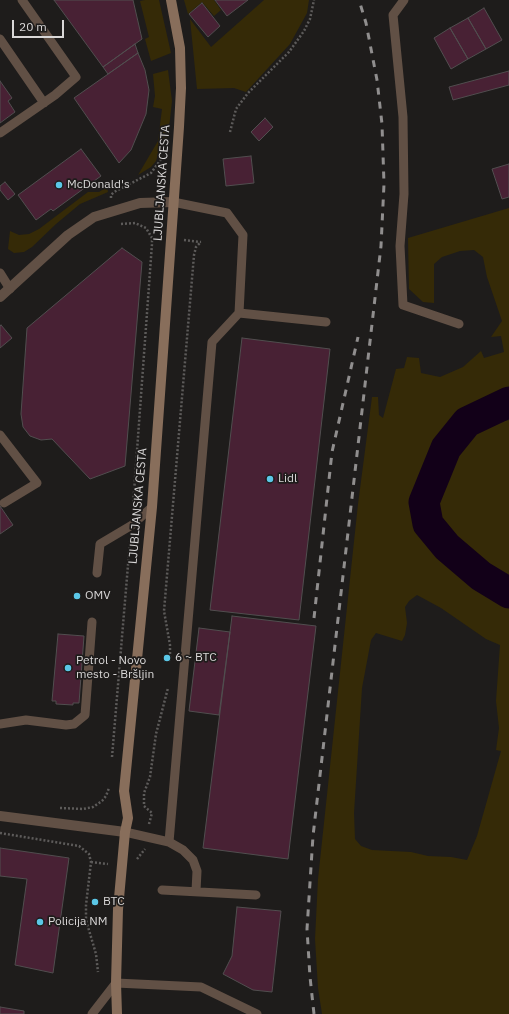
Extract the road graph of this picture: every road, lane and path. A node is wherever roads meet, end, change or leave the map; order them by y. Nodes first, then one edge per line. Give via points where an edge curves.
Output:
1 (22, 0) edge
2 (171, 0) edge
3 (314, 0) edge
4 (404, 0) edge
5 (0, 39) edge
6 (44, 103) junction
7 (230, 132) dead end
8 (0, 133) edge
9 (156, 169) dead end
10 (111, 195) dead end
11 (173, 202) junction
12 (118, 225) dead end
13 (201, 242) dead end
14 (0, 273) edge
15 (10, 289) junction
16 (0, 297) edge
17 (239, 313) junction
18 (326, 322) dead end
19 (460, 324) dead end
20 (0, 435) edge
21 (4, 503) dead end
22 (152, 507) junction
23 (133, 508) dead end
24 (130, 548) dead end
25 (97, 573) dead end
26 (92, 622) dead end
27 (170, 659) dead end
28 (168, 681) dead end
29 (0, 724) edge
30 (112, 760) dead end
31 (110, 782) dead end
32 (83, 809) dead end
33 (152, 813) dead end
34 (0, 816) edge
35 (125, 832) junction
36 (0, 833) edge
37 (169, 842) junction
38 (144, 850) dead end
39 (136, 861) dead end
40 (162, 890) dead end
41 (196, 891) junction
42 (256, 895) dead end
43 (98, 972) dead end
44 (116, 983) junction
45 (92, 1014) edge
46 (117, 1014) edge
47 (257, 1014) edge

1 - 6 lane via 76,77
2 - 11 main road, LJUBLJANSKA CESTA via 180,48 181,88
3 - 7 path via 310,19 304,31 289,52 248,93 236,109
4 - 19 lane via 393,15 403,117 404,194 400,246 403,305
5 - 6 lane
6 - 8 lane
9 - 10 path
11 - 15 street via 140,203 94,217 68,235
11 - 17 lane via 227,213 242,235
11 - 22 main road, LJUBLJANSKA CESTA
12 - 23 path via 134,223 146,228 152,238
13 - 27 path via 196,247 194,255 164,611
14 - 15 lane
15 - 16 street
17 - 18 lane
17 - 37 lane via 212,342
20 - 21 lane via 37,483
22 - 25 lane via 132,525 100,544
22 - 35 main road, LJUBLJANSKA CESTA via 124,791 128,818
24 - 30 path
26 - 29 lane via 84,715 74,724 66,725 26,720
28 - 33 path via 156,734 150,777 144,793 144,806
31 - 32 path via 102,801 93,807
34 - 35 street
35 - 37 lane
35 - 44 main road, LJUBLJANSKA CESTA via 118,909
36 - 43 path via 79,846 87,851 91,862 86,920 96,954
37 - 41 lane via 193,860 197,871
38 - 39 path
40 - 41 lane
41 - 42 lane
44 - 45 lane
44 - 46 main road, LJUBLJANSKA CESTA
44 - 47 lane via 201,987

